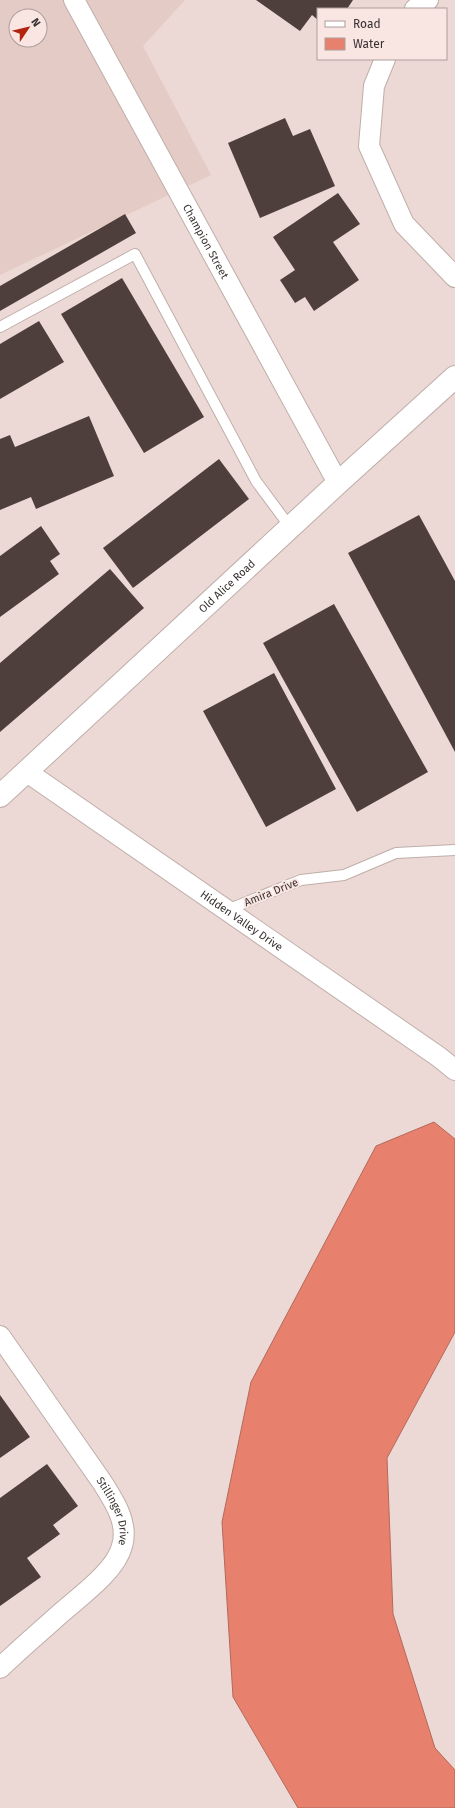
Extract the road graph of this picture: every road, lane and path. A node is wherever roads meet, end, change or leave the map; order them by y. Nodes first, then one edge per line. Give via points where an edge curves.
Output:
1 (74, 0) edge
2 (428, 0) edge
3 (416, 8) edge
4 (385, 60) edge
5 (455, 277) edge
6 (0, 327) edge
7 (455, 377) edge
8 (338, 483) junction
9 (290, 527) junction
10 (27, 772) junction
11 (0, 796) edge
12 (455, 850) edge
13 (227, 910) junction
14 (455, 1070) edge
15 (0, 1336) edge
16 (0, 1668) edge

1 - 8 street, Champion Street
2 - 3 street
4 - 5 street via 374,86 368,146 404,224
6 - 9 lane via 135,254 256,481
7 - 8 street, Old Alice Road
8 - 9 street, Old Alice Road
9 - 10 street, Old Alice Road
10 - 11 street, Old Alice Road
10 - 13 street, Hidden Valley Drive
12 - 13 lane, Amira Drive via 396,853 344,875 301,880
13 - 14 street, Hidden Valley Drive
15 - 16 street, Stillinger Drive via 102,1482 116,1504 124,1526 122,1547 113,1564

